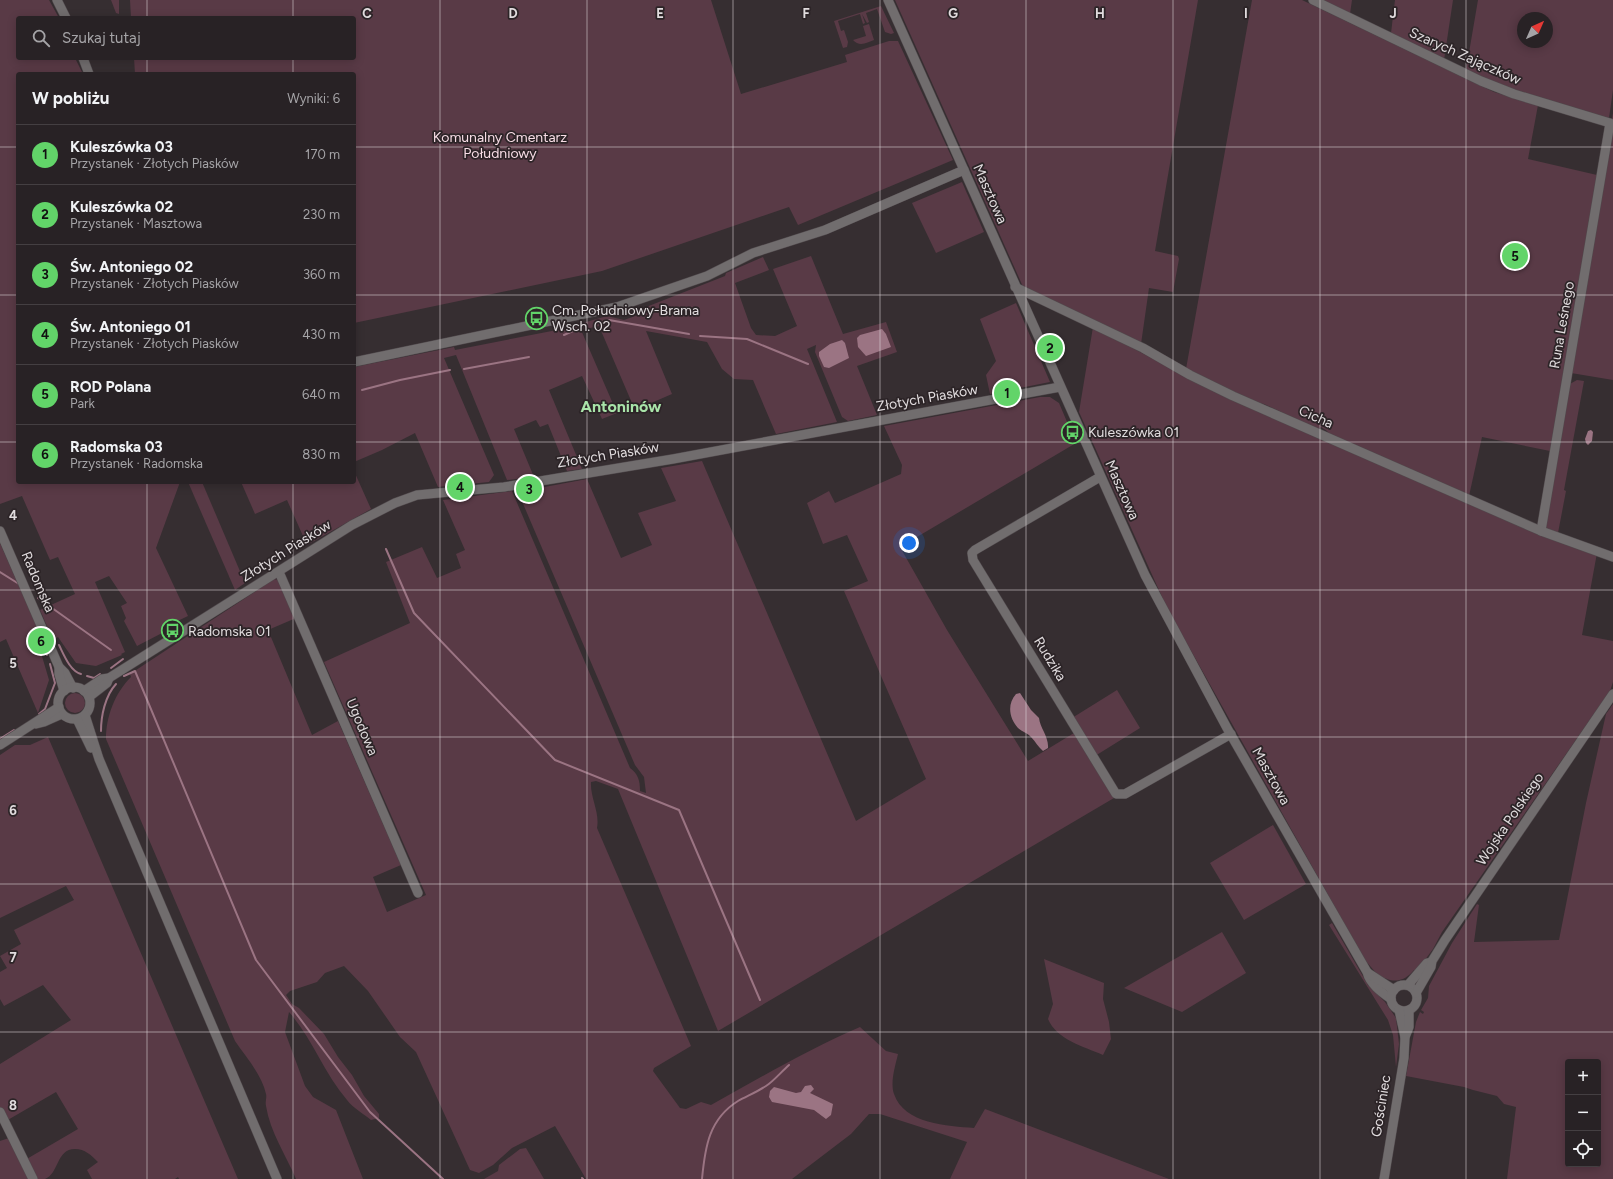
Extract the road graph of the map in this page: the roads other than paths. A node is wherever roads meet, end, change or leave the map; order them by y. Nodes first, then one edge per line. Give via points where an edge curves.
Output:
1 (57, 0) edge
2 (888, 0) edge
3 (1313, 0) edge
4 (65, 16) edge
5 (84, 60) edge
6 (88, 72) edge
7 (1610, 123) joint
8 (964, 170) junction
9 (1015, 287) junction
10 (356, 362) edge
11 (1060, 387) junction
12 (1100, 477) junction
13 (0, 530) edge
14 (1541, 532) junction
15 (1613, 557) edge
16 (279, 572) junction
17 (68, 689) junction
18 (86, 694) junction
19 (1613, 694) edge
20 (61, 710) junction
21 (81, 717) junction
22 (1231, 734) junction
23 (0, 746) edge
24 (418, 893) dead end
25 (1432, 961) junction
26 (1367, 972) junction
27 (1408, 985) junction
28 (1394, 990) junction
29 (1416, 993) junction
30 (1391, 999) junction
31 (1404, 1010) junction
32 (0, 1112) edge
33 (33, 1179) edge
34 (277, 1179) edge
35 (1384, 1179) edge

1 - 4 street
2 - 8 street, Masztowa
3 - 7 street, Szarych Zajączków via 1481,81 1514,94
5 - 6 street
7 - 14 street, Runa Leśnego
8 - 9 street, Masztowa
8 - 10 street via 825,230 753,253 707,276 617,307
9 - 11 street, Masztowa
9 - 14 street, Cicha via 1143,348 1233,396
11 - 12 street, Masztowa
11 - 16 street, Złotych Piasków via 673,459 504,487 417,495 352,525
12 - 22 street, Masztowa via 1145,576
12 - 22 street, Rudzika via 975,550 972,553 973,560 1116,794 1125,794
13 - 17 street, Radomska via 60,667 59,674
14 - 15 street, Cicha
16 - 18 street, Złotych Piasków via 109,678 102,679
16 - 24 street, Ugodowa
17 - 18 street
17 - 20 street via 59,698
18 - 21 street via 90,705
19 - 25 street, Wojska Polskiego
20 - 21 street via 69,718
20 - 23 street via 41,718
21 - 34 street
22 - 26 street, Masztowa
25 - 27 street, Wojska Polskiego via 1426,963
25 - 29 street, Wojska Polskiego
26 - 28 street, Masztowa
26 - 30 street, Masztowa via 1373,984
27 - 28 street via 1401,985
27 - 29 street
28 - 30 street
29 - 31 street via 1416,1004
30 - 31 street via 1393,1006
31 - 35 street, Gościniec via 1404,1058
32 - 33 street

